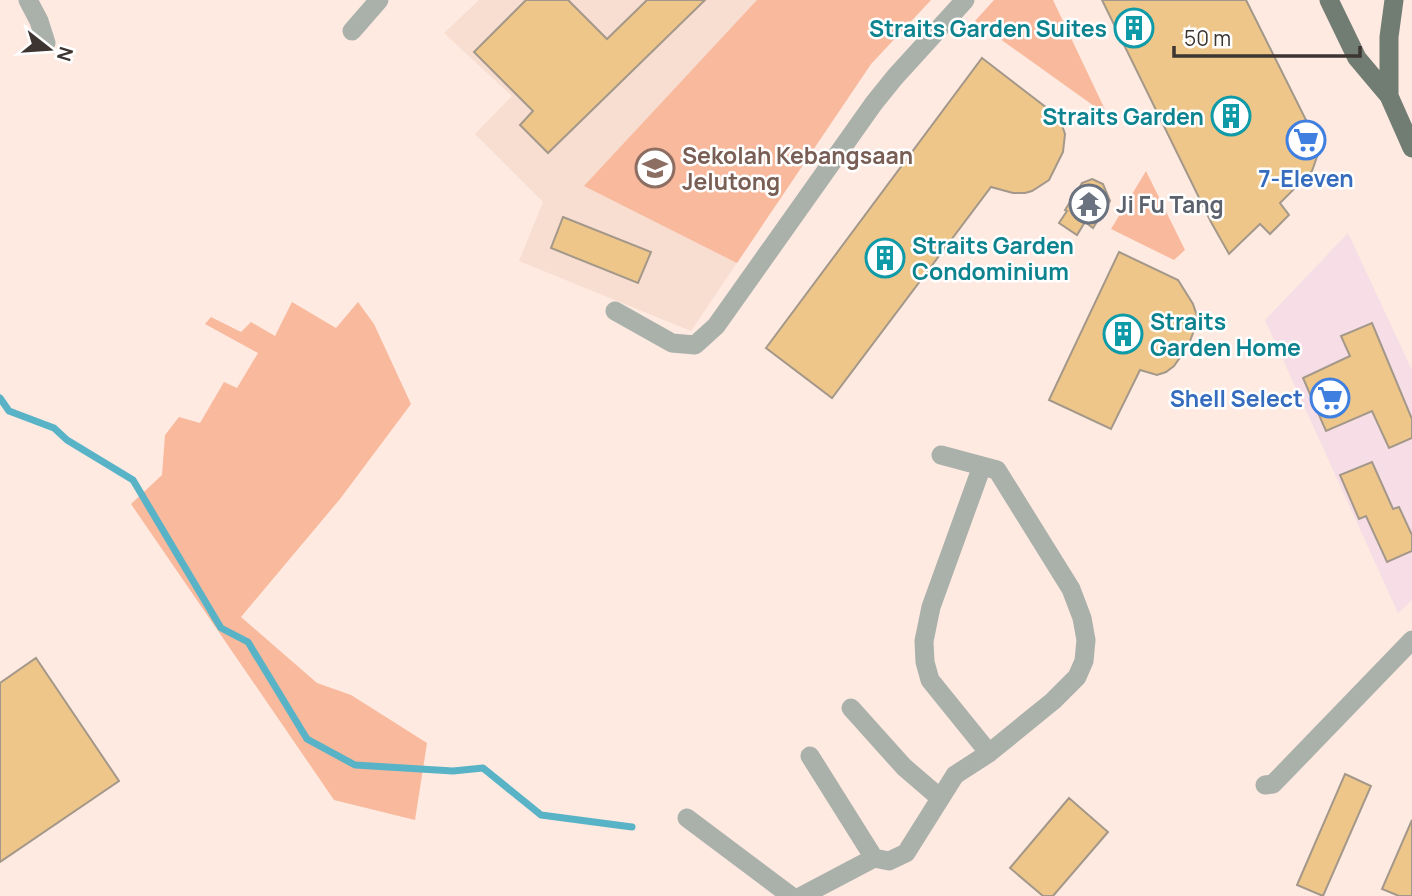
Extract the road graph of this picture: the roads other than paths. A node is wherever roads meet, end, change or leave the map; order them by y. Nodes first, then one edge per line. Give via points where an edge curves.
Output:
1 (28, 0) edge
2 (379, 0) edge
3 (965, 0) edge
4 (1329, 0) edge
5 (1394, 0) edge
6 (352, 31) dead end
7 (46, 43) dead end
8 (1389, 96) junction
9 (1412, 148) edge
10 (615, 311) dead end
11 (941, 455) dead end
12 (982, 466) junction
13 (1412, 640) edge
14 (851, 708) dead end
15 (989, 754) junction
16 (810, 756) dead end
17 (1265, 785) dead end
18 (940, 798) junction
19 (687, 818) dead end
20 (874, 858) junction
21 (791, 896) edge
22 (802, 896) edge

1 - 7 street
2 - 6 street
3 - 10 street via 874,103 710,332 695,345 672,344
4 - 8 main road via 1357,58
5 - 8 main road
8 - 9 main road
11 - 12 street
12 - 15 street via 931,607 924,641 930,680
12 - 15 street via 997,470 1053,559 1079,608 1086,640 1077,677
13 - 17 street via 1273,784
14 - 18 street via 904,767
15 - 18 street via 955,775
16 - 20 street
18 - 20 street via 906,853 889,861
19 - 21 street
20 - 22 street

